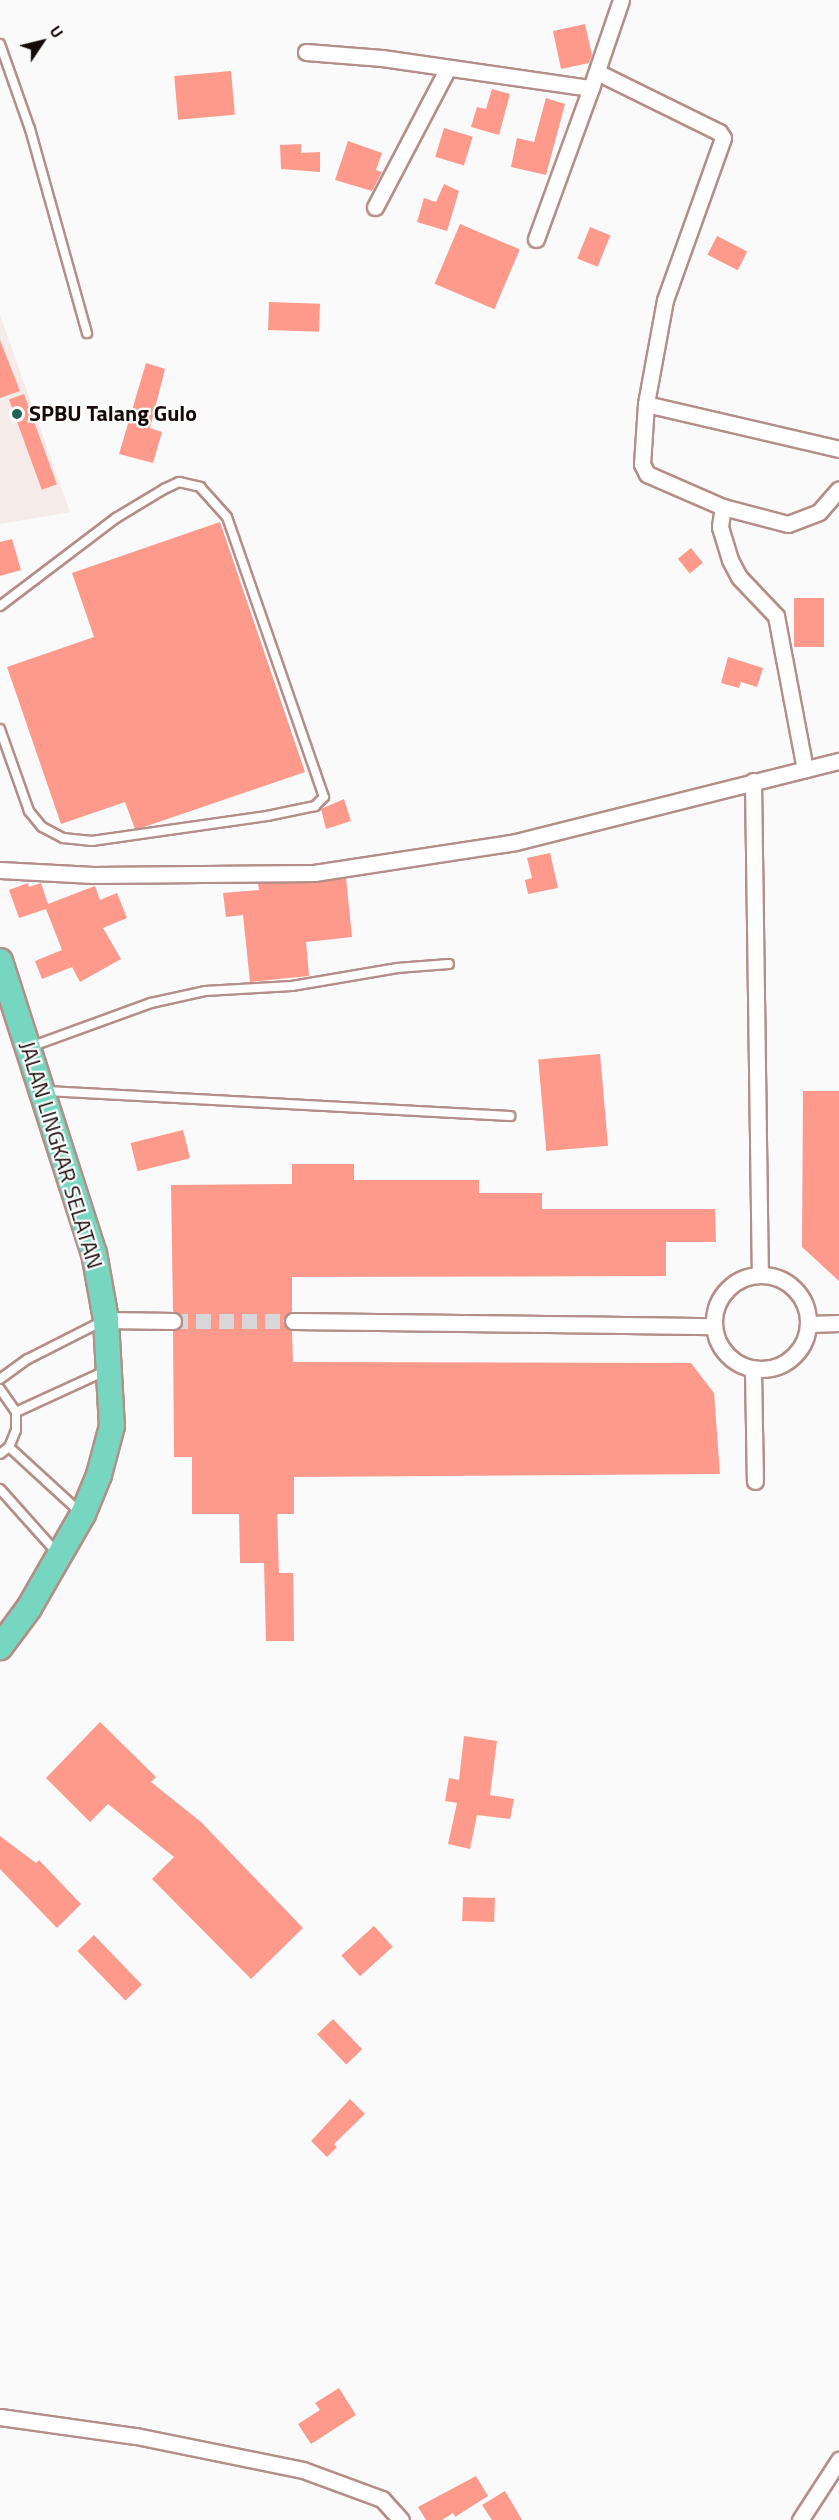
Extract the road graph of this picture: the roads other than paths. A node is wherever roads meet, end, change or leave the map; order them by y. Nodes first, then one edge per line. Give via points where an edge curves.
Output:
1 (621, 0) edge
2 (0, 44) edge
3 (306, 52) dead end
4 (448, 68) junction
5 (599, 73) junction
6 (591, 88) junction
7 (375, 207) dead end
8 (536, 238) dead end
9 (87, 333) dead end
10 (646, 404) junction
11 (839, 449) edge
12 (839, 489) edge
13 (723, 507) junction
14 (0, 606) edge
15 (0, 729) edge
16 (839, 762) edge
17 (805, 769) junction
18 (753, 781) junction
19 (0, 870) edge
20 (0, 961) edge
21 (449, 964) dead end
22 (29, 1047) junction
23 (42, 1091) junction
24 (510, 1116) dead end
25 (760, 1274) junction
26 (106, 1320) junction
27 (173, 1321) tunnel mouth
28 (292, 1321) tunnel mouth
29 (839, 1323) edge
30 (809, 1324) junction
31 (714, 1326) junction
32 (111, 1368) junction
33 (753, 1370) junction
34 (0, 1379) edge
35 (0, 1389) edge
36 (16, 1412) junction
37 (9, 1447) junction
38 (0, 1454) edge
39 (755, 1481) dead end
40 (0, 1489) edge
41 (83, 1514) junction
42 (60, 1557) junction
43 (0, 1647) edge
44 (0, 2417) edge
45 (839, 2460) edge
46 (401, 2520) edge
47 (800, 2520) edge

1 - 5 street
2 - 9 lane via 30,129
3 - 4 street
4 - 6 street
4 - 7 street
5 - 6 street
5 - 10 street via 719,132 723,138 665,300
6 - 8 street
10 - 11 street
10 - 13 street via 642,464 647,474
12 - 13 street via 819,512 788,524
13 - 17 street via 720,527 730,560 739,577 776,616
14 - 15 lane via 116,518 164,489 179,482 200,487 227,517 324,797 315,806 267,816 92,841 63,838 42,827 29,811
16 - 17 street
17 - 18 street
18 - 19 street via 516,842 314,873 93,875
18 - 25 street
20 - 22 highway, JALAN LINGKAR SELATAN
21 - 22 lane via 398,968 292,986 205,991 151,1003
22 - 23 highway, JALAN LINGKAR SELATAN
23 - 24 lane
23 - 26 highway, JALAN LINGKAR SELATAN via 83,1210
25 - 30 street via 776,1276 791,1285 805,1303
25 - 31 street via 729,1287 718,1301
26 - 27 street
26 - 32 highway, JALAN LINGKAR SELATAN
26 - 34 lane via 28,1359
28 - 31 street
29 - 30 street
30 - 33 street via 806,1342 796,1356 776,1368
31 - 33 street via 720,1346 734,1362
32 - 36 lane
32 - 41 highway, JALAN LINGKAR SELATAN via 111,1426 99,1475
33 - 39 street
35 - 36 lane
36 - 37 lane via 16,1430
37 - 38 lane
37 - 41 lane
40 - 42 lane
41 - 42 highway, JALAN LINGKAR SELATAN
42 - 43 highway, JALAN LINGKAR SELATAN
44 - 46 street via 136,2436 303,2470 382,2499
45 - 47 street

